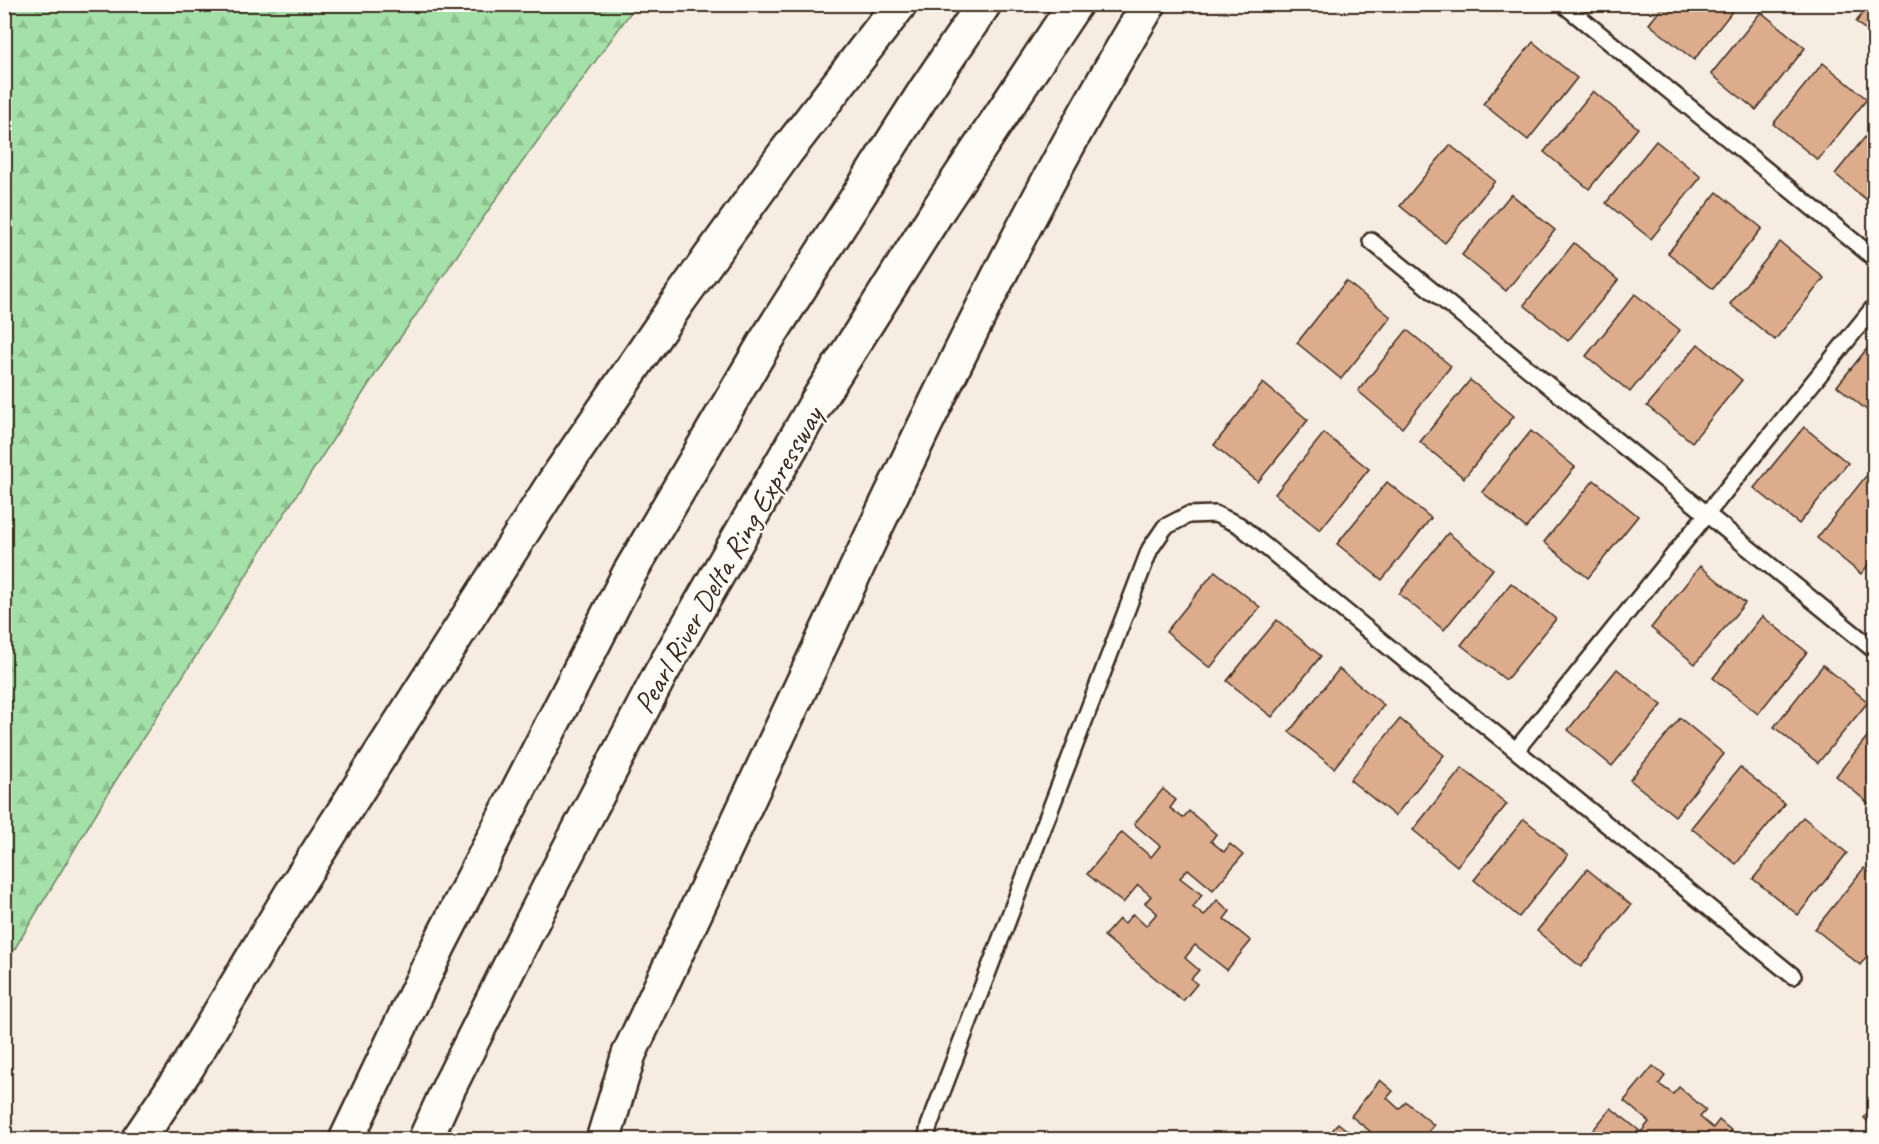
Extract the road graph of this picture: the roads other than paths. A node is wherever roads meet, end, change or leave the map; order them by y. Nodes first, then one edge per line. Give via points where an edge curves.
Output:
1 (900, 4) edge
2 (984, 4) edge
3 (1075, 4) edge
4 (1149, 4) edge
5 (1563, 4) edge
6 (1371, 240) dead end
7 (1875, 258) edge
8 (1875, 307) edge
9 (1707, 513) junction
10 (1875, 650) edge
11 (1516, 750) junction
12 (1793, 976) dead end
13 (138, 1140) edge
14 (346, 1140) edge
15 (424, 1140) edge
16 (603, 1140) edge
17 (926, 1140) edge

1 - 13 highway via 786,152 555,481
2 - 14 highway via 766,341 629,574 439,945
3 - 15 highway, Pearl River Delta Ring Expressway via 818,400 661,673
4 - 16 highway via 1020,236 921,432 629,1054
5 - 7 lane
6 - 9 lane
8 - 9 lane
9 - 10 lane
9 - 11 lane
11 - 12 lane
11 - 17 lane via 1239,525 1215,514 1188,515 1165,527 1150,549

